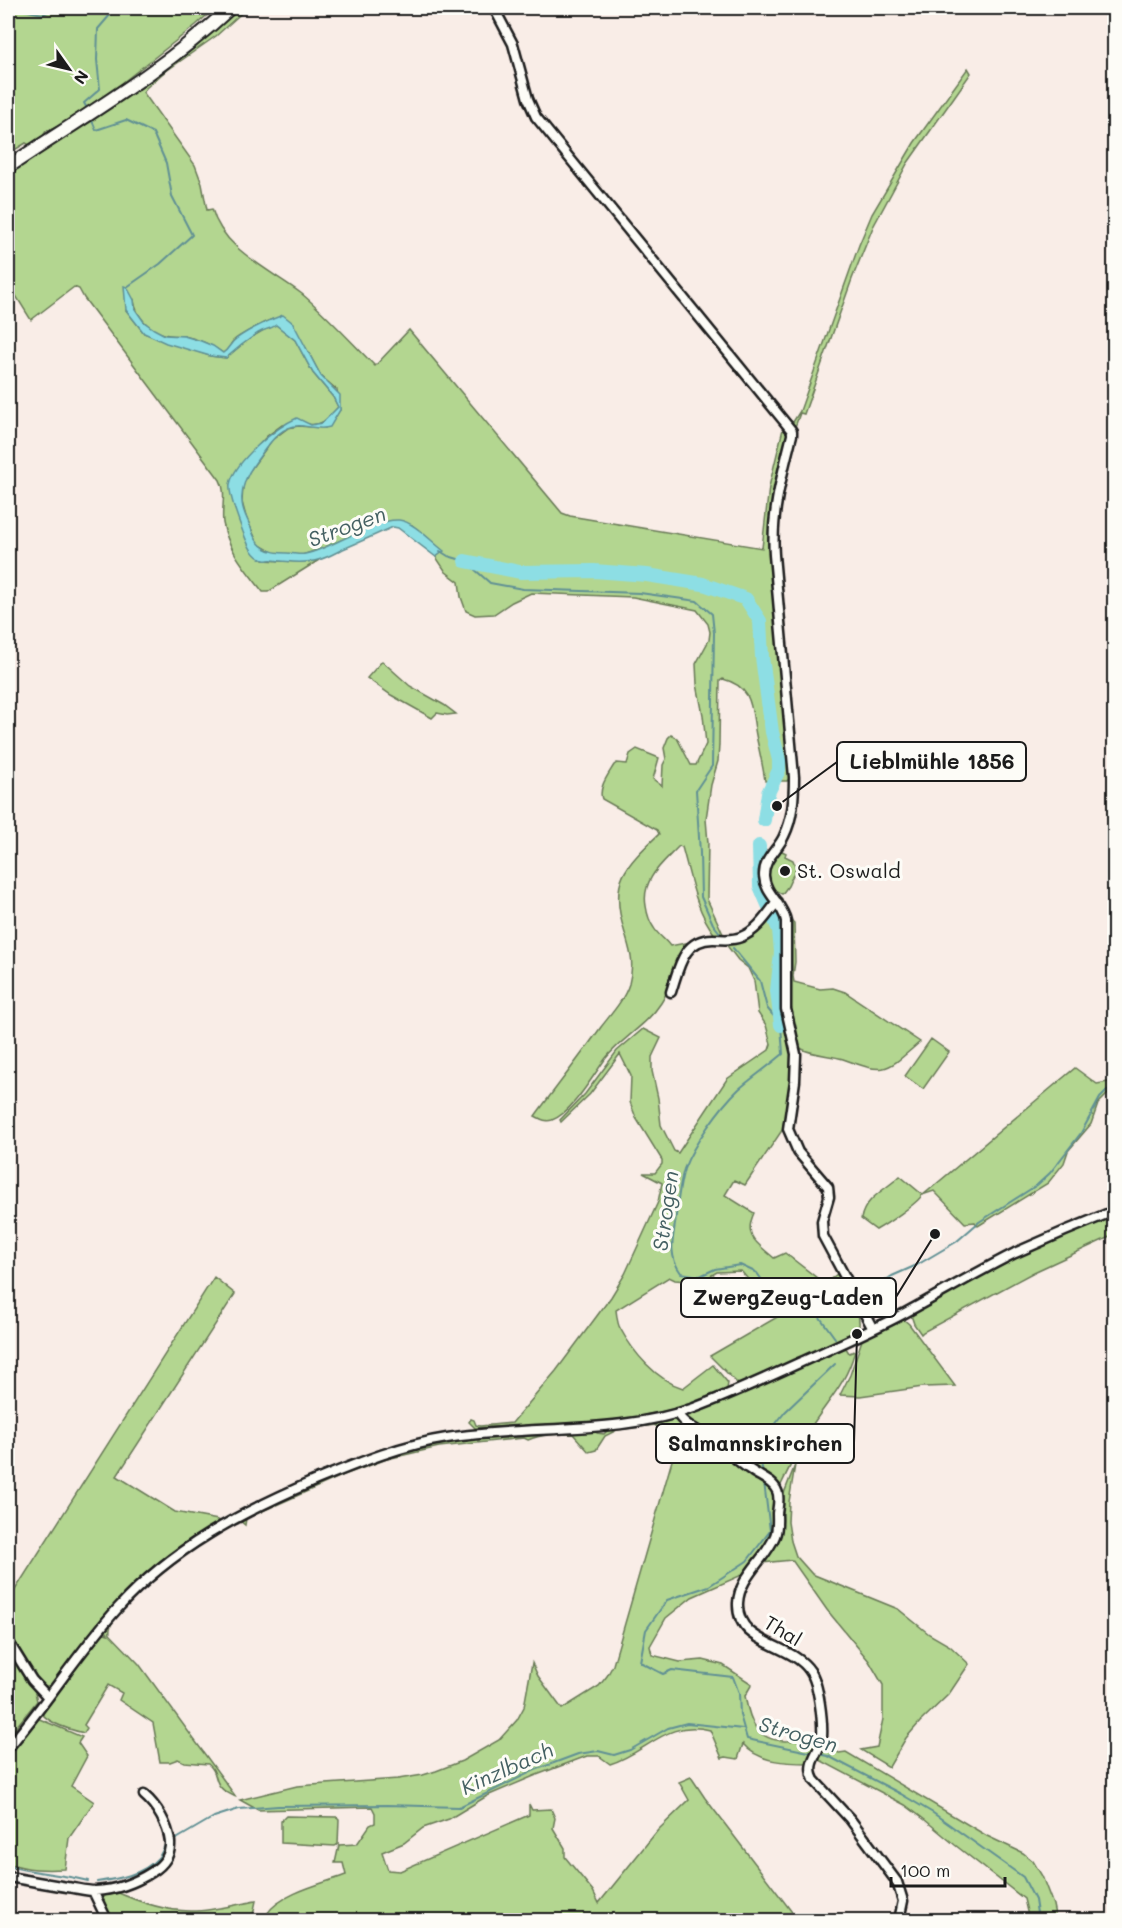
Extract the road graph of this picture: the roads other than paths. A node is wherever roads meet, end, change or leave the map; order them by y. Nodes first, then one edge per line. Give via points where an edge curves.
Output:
1 (230, 8) edge
2 (494, 8) edge
3 (8, 167) edge
4 (775, 904) junction
5 (671, 992) dead end
6 (1114, 1211) edge
7 (873, 1329) junction
8 (677, 1413) junction
9 (8, 1641) edge
10 (48, 1696) junction
11 (8, 1748) edge
12 (144, 1795) dead end
13 (8, 1877) edge
14 (93, 1891) junction
15 (107, 1920) edge
16 (899, 1920) edge

1 - 3 main road via 163,63
2 - 4 street via 513,44 536,117 792,431 773,524 794,777 786,830 764,872
4 - 5 street via 742,937 694,943 682,958
4 - 7 street via 783,909 786,921 786,1009 796,1054 788,1129 798,1152 828,1187 823,1236
6 - 7 street via 1013,1254
7 - 8 street
8 - 10 street via 604,1425 470,1435 418,1444 354,1464 285,1494 217,1528 168,1561 120,1606
8 - 16 street, Thal via 776,1490 776,1534 741,1589 738,1612 744,1627 810,1669 818,1686 822,1738 810,1773 897,1882 903,1901
9 - 10 street via 32,1680
10 - 11 street
12 - 14 street via 156,1806 165,1826 170,1850 167,1858 157,1868 123,1886
13 - 14 street
14 - 15 street

